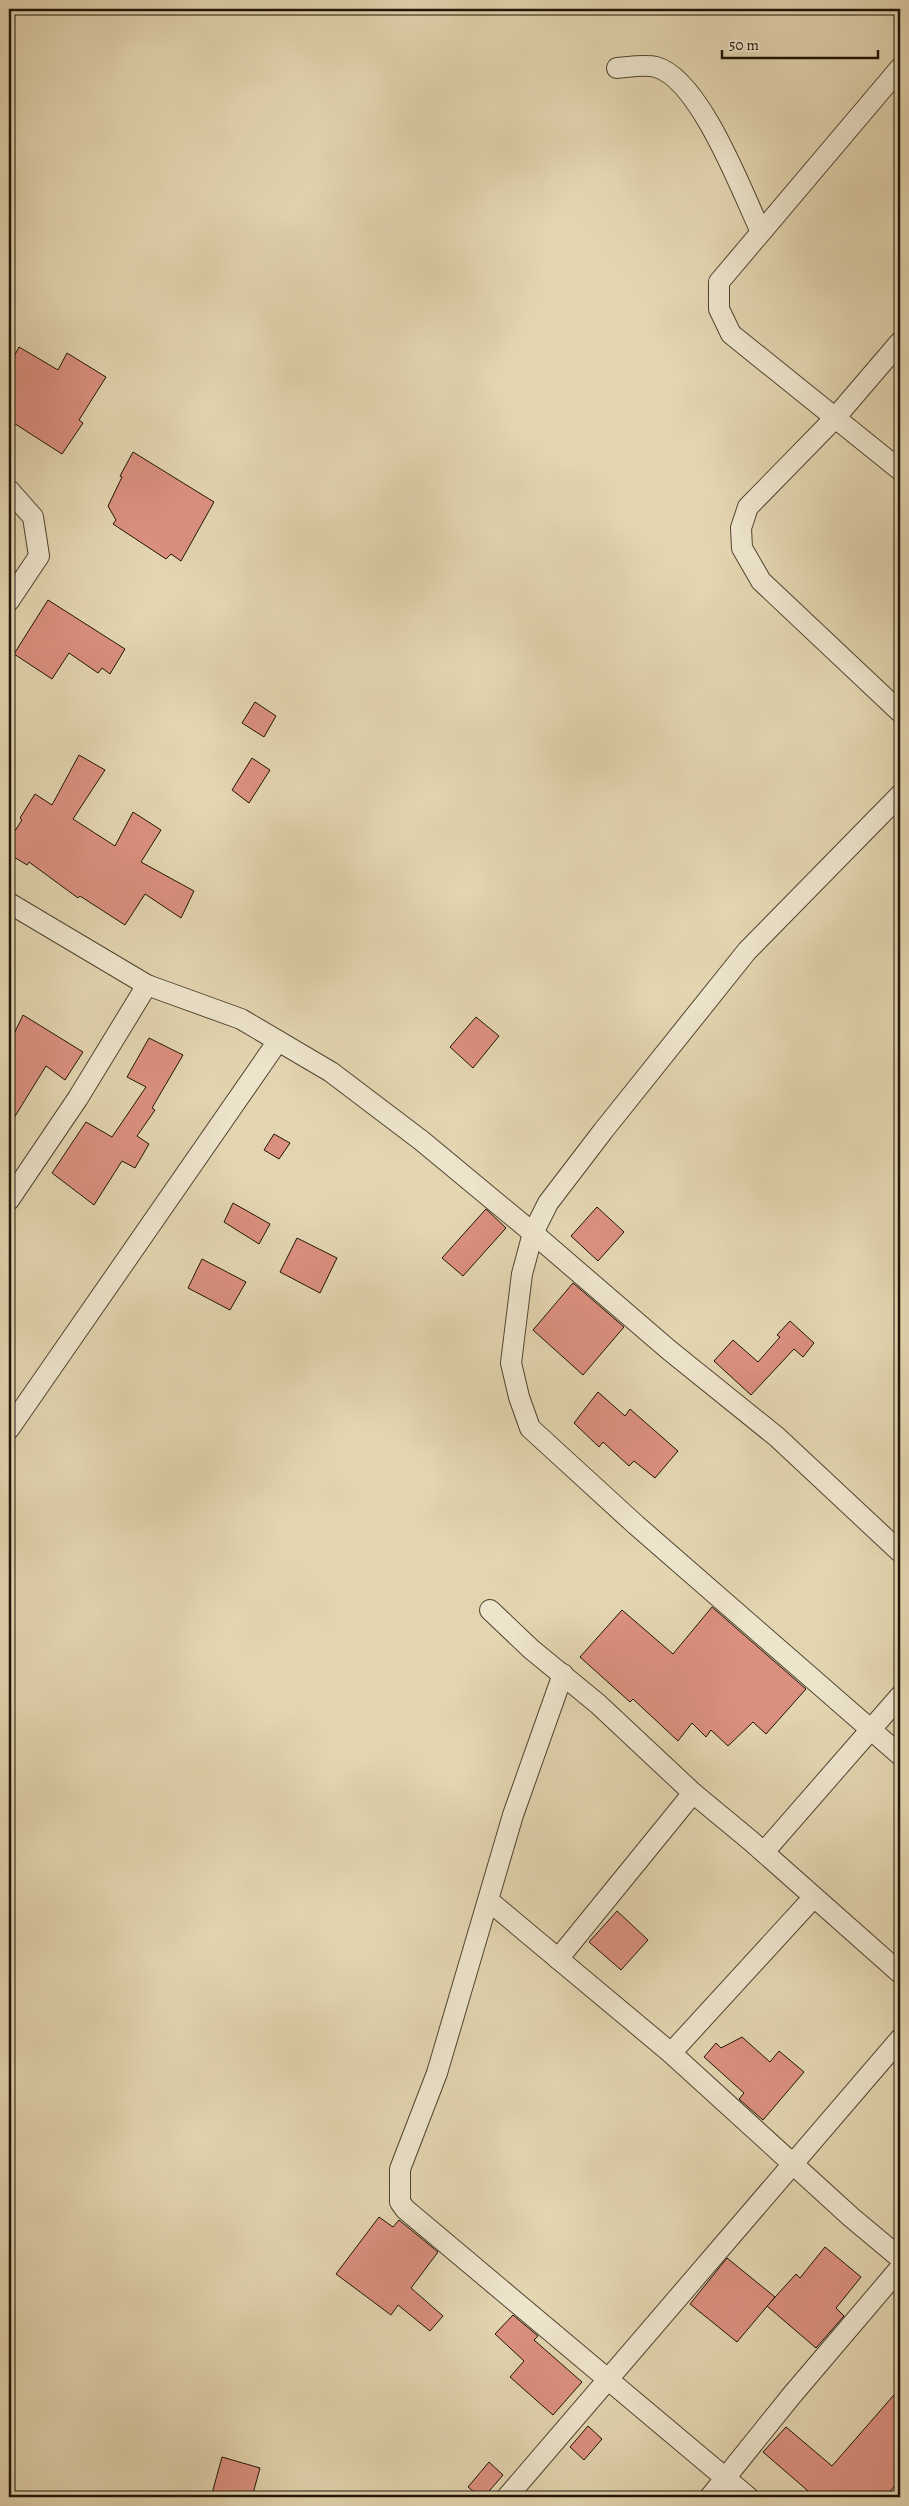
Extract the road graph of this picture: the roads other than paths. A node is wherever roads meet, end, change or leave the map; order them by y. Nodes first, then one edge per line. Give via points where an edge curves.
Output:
1 (617, 68) dead end
2 (900, 68) edge
3 (761, 232) junction
4 (900, 342) edge
5 (835, 418) junction
6 (900, 470) edge
7 (9, 490) edge
8 (9, 601) edge
9 (900, 712) edge
10 (900, 795) edge
11 (9, 903) edge
12 (147, 986) junction
13 (278, 1041) junction
14 (9, 1200) edge
15 (533, 1233) junction
16 (11, 1420) edge
17 (900, 1552) edge
18 (490, 1610) dead end
19 (562, 1674) junction
20 (900, 1696) edge
21 (870, 1730) junction
22 (900, 1755) edge
23 (693, 1793) junction
24 (764, 1852) junction
25 (813, 1898) junction
26 (489, 1901) junction
27 (558, 1959) junction
28 (900, 1973) edge
29 (900, 2039) edge
30 (671, 2052) junction
31 (792, 2164) junction
32 (900, 2258) edge
33 (900, 2268) edge
34 (609, 2379) junction
35 (726, 2479) junction
36 (507, 2497) edge
37 (710, 2497) edge
38 (748, 2497) edge

1 - 3 street via 654,66 664,70 693,96 709,121
2 - 3 street
3 - 5 street via 719,282 719,309 731,334
4 - 5 street
5 - 6 street
5 - 9 street via 748,507 741,528 742,548 761,581
7 - 8 street via 33,517 39,556
10 - 15 street via 748,951 548,1203
11 - 12 street
12 - 13 street via 241,1019
12 - 14 street via 78,1098
13 - 15 street via 331,1072 422,1141
13 - 16 street
15 - 17 street via 777,1438
15 - 21 street via 522,1274 511,1363 530,1428 636,1526
18 - 19 street
19 - 23 street
19 - 26 street via 513,1815
20 - 21 street
21 - 22 street
21 - 24 street
23 - 24 street
23 - 27 street
24 - 25 street
25 - 28 street
25 - 30 street
26 - 27 street
26 - 34 street via 436,2073 400,2169 400,2202
27 - 30 street
29 - 31 street
30 - 31 street
31 - 32 street
31 - 34 street
33 - 35 street via 780,2409
34 - 35 street
34 - 36 street
35 - 37 street
35 - 38 street

